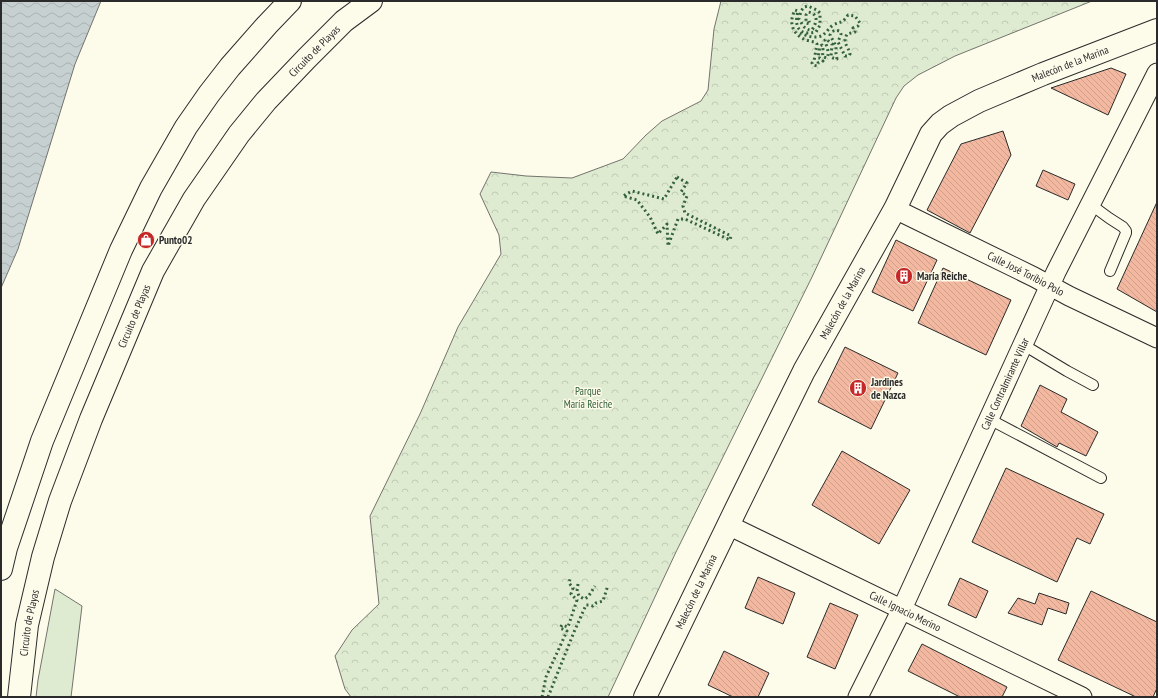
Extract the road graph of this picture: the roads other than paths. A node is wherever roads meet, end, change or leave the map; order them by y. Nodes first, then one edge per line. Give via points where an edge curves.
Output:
1 (290, 1) edge
2 (371, 1) edge
3 (1157, 30) edge
4 (1157, 72) edge
5 (1090, 204) junction
6 (895, 209) junction
7 (1110, 271) dead end
8 (1050, 286) junction
9 (1157, 338) edge
10 (1022, 344) junction
11 (1093, 384) dead end
12 (988, 419) junction
13 (1101, 478) dead end
14 (728, 525) junction
15 (1, 569) edge
16 (902, 609) junction
17 (19, 697) edge
18 (645, 697) edge
19 (858, 697) edge
20 (1082, 697) edge

1 - 15 main road via 248,46 209,94 186,127 151,188 121,250 42,441
2 - 17 main road, Circuito de Playas via 344,21 307,58 239,134 194,198 153,271 60,501 27,624
3 - 6 main road, Malecón de la Marina via 1042,74 950,116 931,134
4 - 5 street, Calle Contralmirante Villar
5 - 7 lane via 1126,231
5 - 8 street, Calle Contralmirante Villar
6 - 8 street, Calle José Toríbio Polo
6 - 14 main road, Malecón de la Marina via 804,371
8 - 9 street, Calle José Toríbio Polo
8 - 10 street, Calle Contralmirante Villar
10 - 11 lane
10 - 12 street, Calle Contralmirante Villar
12 - 13 lane
12 - 16 street, Calle Contralmirante Villar
14 - 16 street, Calle Ignacio Merino
14 - 18 main road, Malecón de la Marina
16 - 19 street, Calle Contralmirante Villar
16 - 20 street, Calle Ignacio Merino

